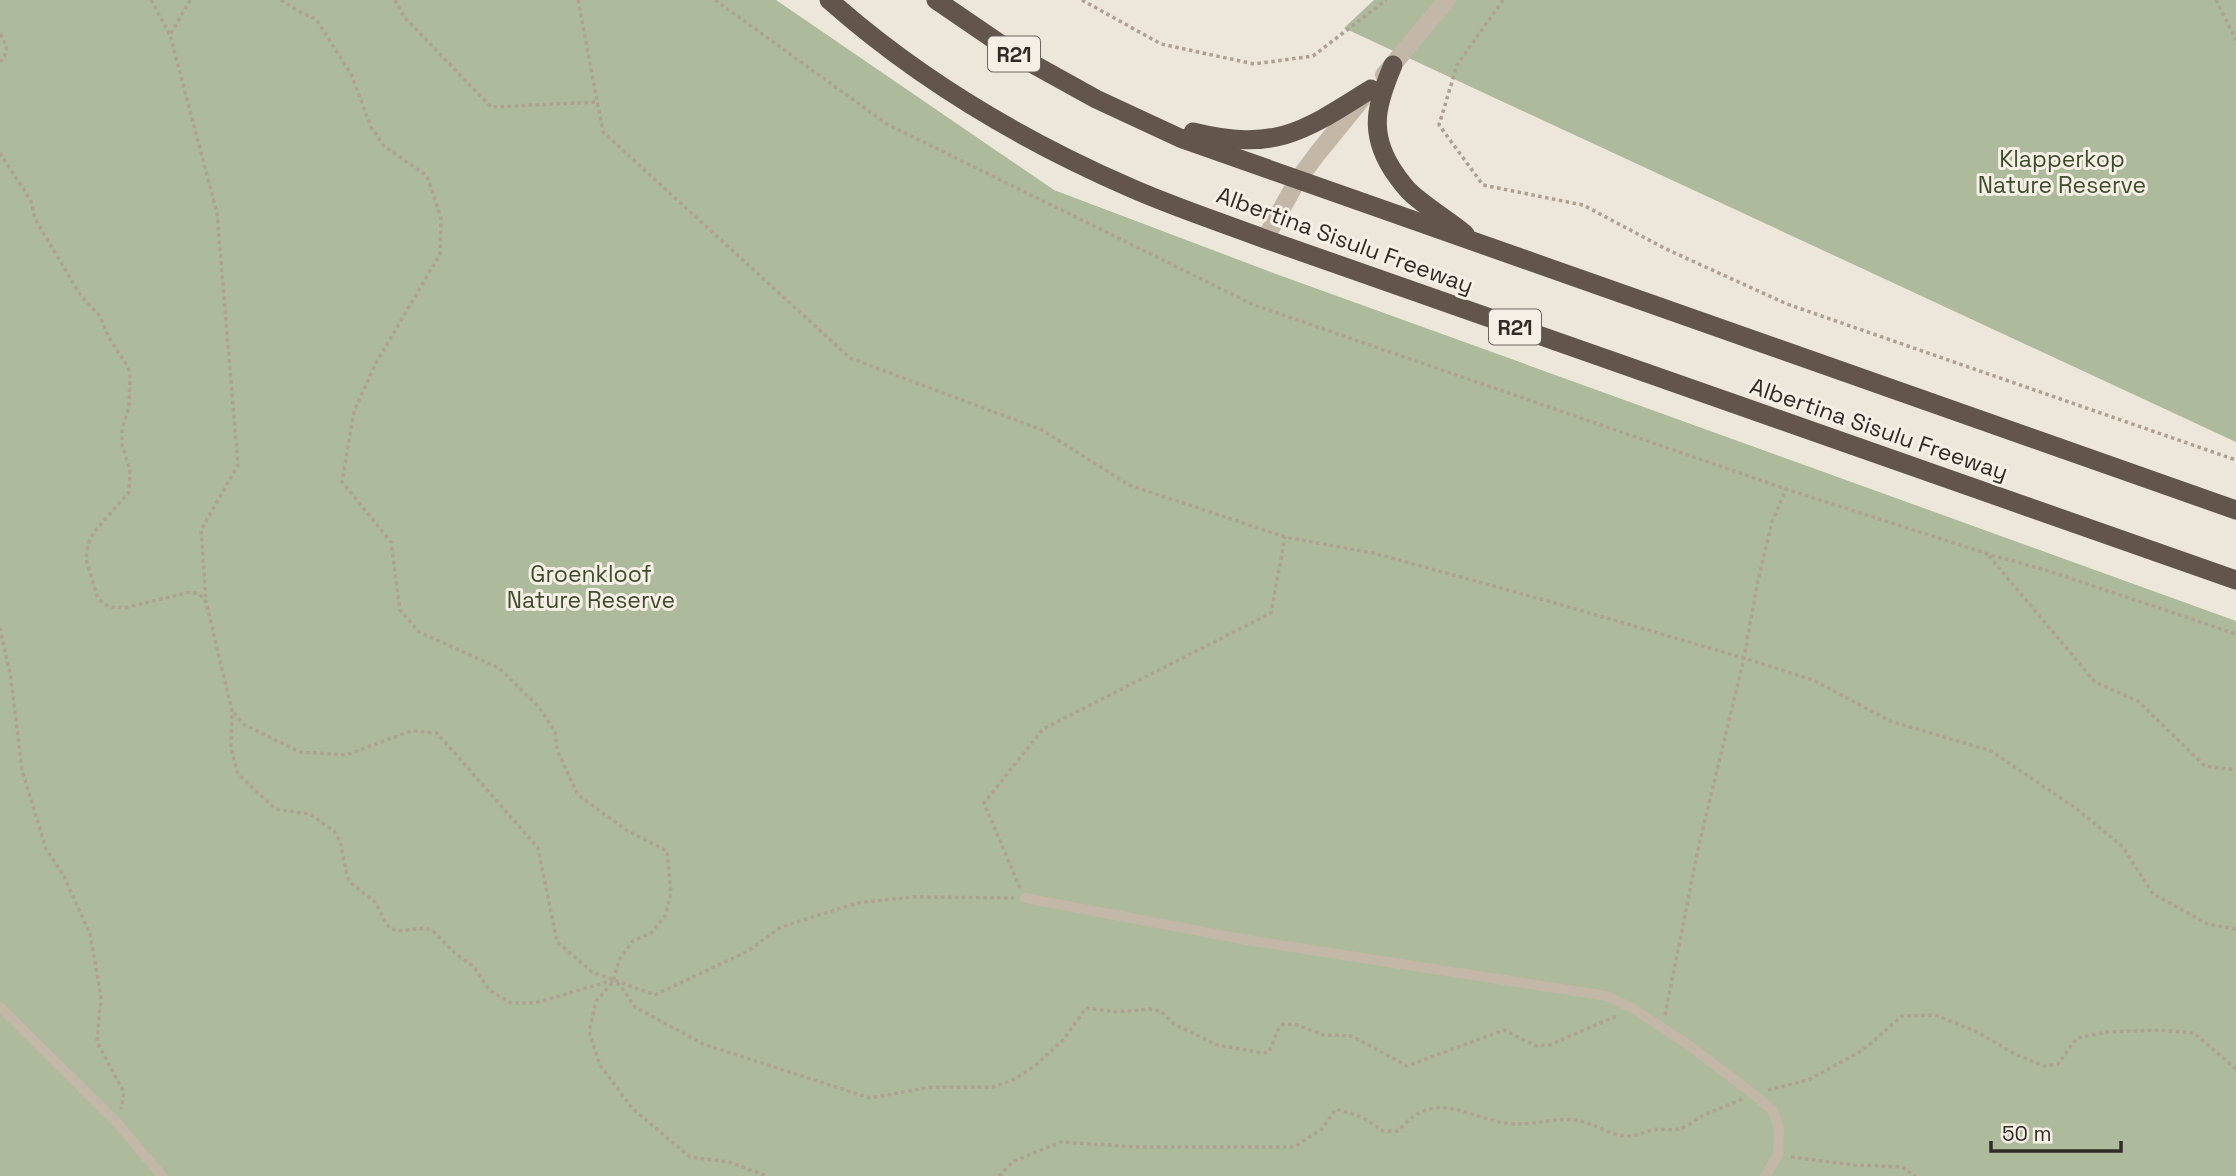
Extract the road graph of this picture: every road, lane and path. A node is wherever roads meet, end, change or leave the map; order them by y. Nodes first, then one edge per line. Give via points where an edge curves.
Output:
1 (151, 0) edge
2 (190, 0) edge
3 (281, 0) edge
4 (395, 0) edge
5 (578, 0) edge
6 (715, 0) edge
7 (830, 0) edge
8 (936, 0) edge
9 (1082, 0) edge
10 (1386, 0) edge
11 (1447, 0) edge
12 (1503, 0) edge
13 (2216, 0) edge
14 (0, 34) edge
15 (170, 35) junction
16 (2236, 40) edge
17 (0, 62) edge
18 (1393, 65) junction
19 (1371, 89) junction
20 (1096, 99) junction
21 (597, 102) junction
22 (0, 153) edge
23 (1297, 181) junction
24 (1265, 239) junction
25 (1476, 243) junction
26 (2236, 460) edge
27 (1786, 489) junction
28 (2236, 510) edge
29 (1285, 537) junction
30 (1988, 554) junction
31 (2236, 580) edge
32 (206, 602) junction
33 (0, 628) edge
34 (2236, 634) edge
35 (1744, 658) junction
36 (232, 711) junction
37 (2236, 770) edge
38 (1025, 898) junction
39 (2236, 929) edge
40 (613, 981) junction
41 (0, 1007) edge
42 (1634, 1009) junction
43 (1662, 1029) junction
44 (2236, 1069) edge
45 (1752, 1093) junction
46 (119, 1125) junction
47 (1778, 1155) junction
48 (162, 1176) edge
49 (767, 1176) edge
50 (999, 1176) edge
51 (1765, 1176) edge
52 (1914, 1176) edge

1 - 15 path
2 - 15 path
3 - 40 path via 316,19 351,74 371,127 384,146 427,176 441,218 440,254 376,363 354,411 342,482 391,542 400,610 419,632 499,668 538,706 555,731 557,750 578,795 626,830 667,851 671,893 665,916 651,933 633,941 619,960
4 - 21 path via 404,17 491,107
5 - 21 path
6 - 27 path via 887,124 1254,305
7 - 24 highway, Albertina Sisulu Freeway / R21 via 919,69 1007,125 1132,189
8 - 20 highway, Albertina Sisulu Freeway / R21 via 1015,54
9 - 10 path via 1161,44 1255,64 1313,56
11 - 18 street
12 - 26 path via 1457,65 1439,125 1483,185 1583,205 1787,304
13 - 16 path
14 - 17 path via 7,55
15 - 32 path via 217,213 238,465 201,530
18 - 19 street
18 - 25 highway via 1378,106 1382,151 1410,193
19 - 20 highway via 1297,132 1245,141 1182,129
19 - 23 street
20 - 23 highway, Albertina Sisulu Freeway / R21 via 1180,138
21 - 29 path via 603,132 850,358 1042,430 1129,485
22 - 32 path via 31,201 35,219 80,296 100,316 130,376 129,407 122,429 129,492 88,544 86,559 98,599 109,607 124,608 190,593 199,594
23 - 24 street
23 - 25 highway, Albertina Sisulu Freeway / R21
24 - 31 highway, Albertina Sisulu Freeway / R21
25 - 28 highway, Albertina Sisulu Freeway / R21
27 - 30 path
27 - 35 path via 1772,522
29 - 35 path via 1373,553
29 - 38 path via 1271,612 1043,729 984,803
30 - 34 path
30 - 37 path via 2095,682 2138,701 2205,766
32 - 36 path
33 - 46 path via 22,771 46,849 64,876 90,934 101,996 97,1042 124,1092
35 - 39 path via 1813,680 1890,721 1991,751 2077,809 2123,847 2154,894 2208,924
35 - 43 path via 1699,845
36 - 40 path via 243,724 300,752 346,755 411,731 437,733 538,848 557,942 593,972
36 - 40 path via 231,749 238,774 275,808 310,814 334,831 347,876 375,902 387,925 396,931 426,928 434,932 474,967 488,990 511,1003 536,1003
38 - 40 path via 912,897 857,903 782,928 748,951 655,995
38 - 42 lane via 1247,940 1607,996
40 - 42 path via 635,1007 703,1044 870,1098 931,1087 993,1087 1015,1079 1064,1039 1086,1008 1161,1011 1174,1024 1217,1045 1263,1053 1269,1052 1284,1024 1298,1026 1324,1035 1352,1036 1407,1066 1504,1030 1536,1046 1549,1045
40 - 49 path via 596,1001 589,1032 600,1065 632,1108 690,1157 729,1162
41 - 46 lane
42 - 43 lane
43 - 45 lane
44 - 45 path via 2194,1033 2107,1032 2077,1038 2058,1064 2044,1066 1935,1015 1902,1016 1863,1050 1808,1080
45 - 47 lane via 1773,1111 1779,1129
45 - 50 path via 1679,1129 1643,1135 1604,1131 1578,1120 1521,1124 1485,1119 1445,1107 1426,1109 1409,1117 1398,1130 1383,1131 1362,1117 1336,1109 1322,1129 1294,1147 1061,1142 1014,1161
46 - 48 lane
47 - 51 lane
47 - 52 path via 1902,1167

